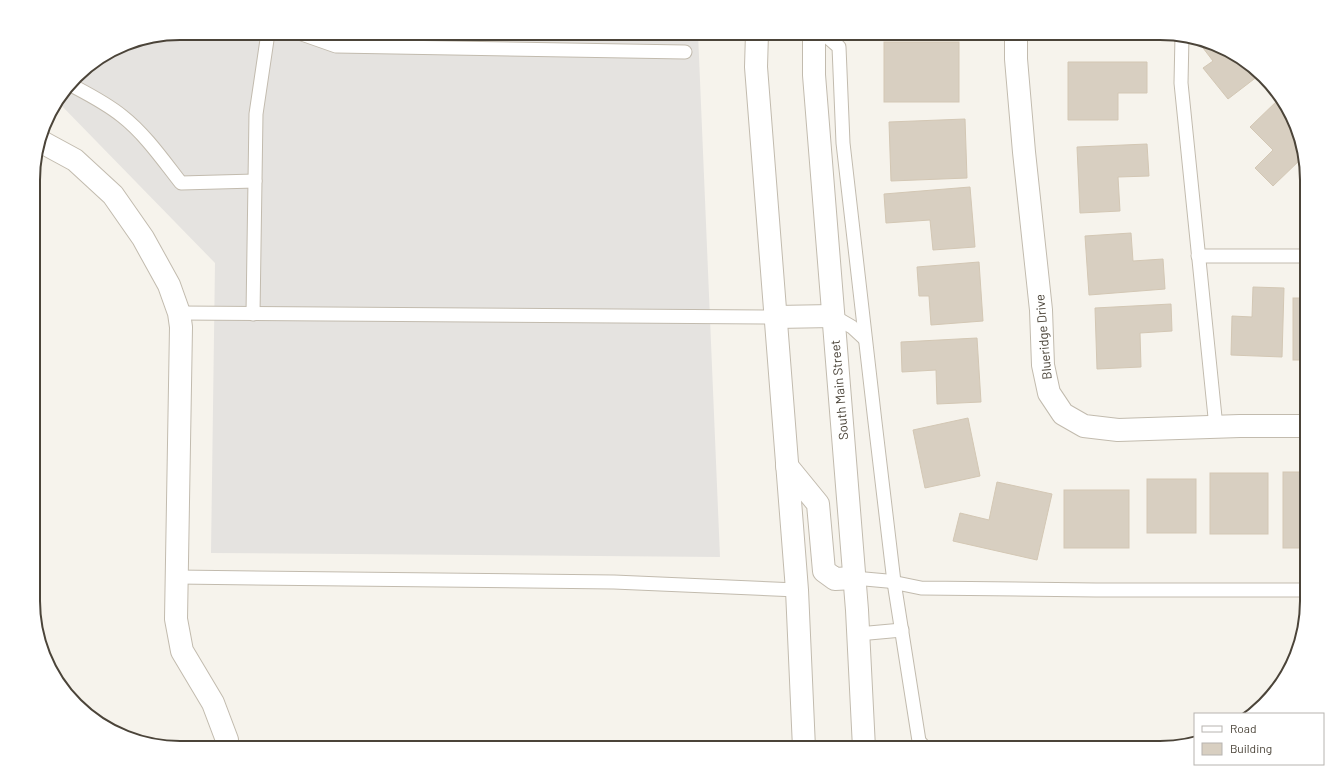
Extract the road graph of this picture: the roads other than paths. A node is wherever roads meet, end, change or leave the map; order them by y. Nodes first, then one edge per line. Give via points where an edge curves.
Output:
1 (267, 40) edge
2 (319, 40) edge
3 (757, 40) edge
4 (814, 40) edge
5 (831, 40) edge
6 (1016, 40) edge
7 (1182, 42) edge
8 (685, 52) dead end
9 (76, 87) edge
10 (45, 144) edge
11 (255, 181) junction
12 (1198, 256) junction
13 (1300, 256) edge
14 (179, 313) junction
15 (253, 314) junction
16 (833, 316) junction
17 (776, 317) junction
18 (865, 339) junction
19 (1300, 426) edge
20 (1216, 427) junction
21 (787, 466) junction
22 (177, 577) junction
23 (854, 578) junction
24 (894, 582) junction
25 (797, 590) junction
26 (1300, 590) edge
27 (902, 630) junction
28 (858, 634) junction
29 (227, 741) edge
30 (804, 741) edge
31 (864, 741) edge
32 (919, 741) edge

1 - 11 lane via 256,114
2 - 8 lane via 336,46
3 - 17 street via 756,67
4 - 16 street, South Main Street via 814,75
5 - 18 lane via 839,48 843,143
6 - 20 street, Blueridge Drive via 1024,152 1041,310 1043,365 1049,393 1063,414 1084,426 1118,430
7 - 12 lane via 1181,83
9 - 11 lane via 122,116 148,141 181,183
10 - 14 street via 75,160 113,195 143,238 169,285
11 - 15 lane
12 - 13 lane
12 - 20 lane
14 - 15 lane
14 - 22 street via 181,327
15 - 17 lane
16 - 17 street
16 - 18 lane via 852,327
16 - 23 street, South Main Street
17 - 21 street
18 - 24 lane
19 - 20 street, Blueridge Drive
21 - 23 street via 818,504 824,571 835,579
21 - 25 street
22 - 25 lane via 614,582
22 - 29 street via 176,619 182,651 214,704
23 - 24 lane
23 - 28 street, South Main Street
24 - 26 lane via 921,588
24 - 27 lane
25 - 30 street
27 - 28 lane
27 - 32 lane
28 - 31 street, South Main Street

